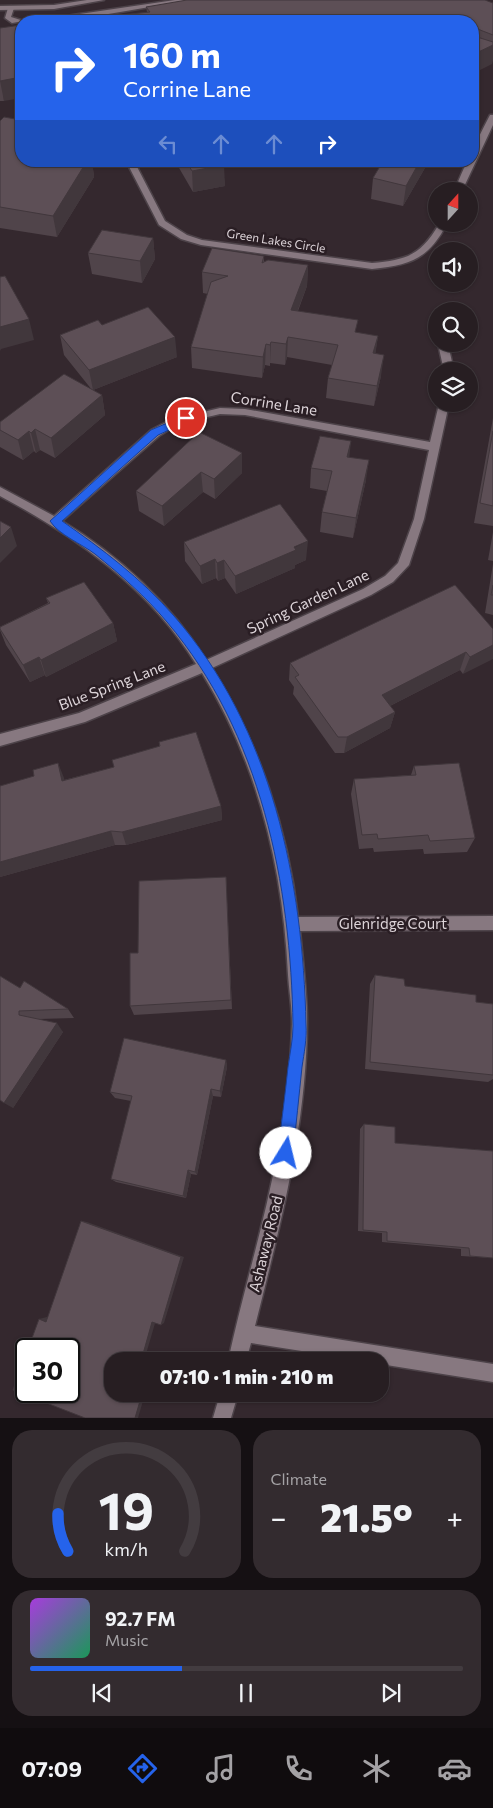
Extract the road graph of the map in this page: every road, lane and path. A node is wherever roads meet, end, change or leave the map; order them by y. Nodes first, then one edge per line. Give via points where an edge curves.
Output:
1 (101, 0) edge
2 (188, 0) edge
3 (0, 8) edge
4 (11, 8) junction
5 (94, 15) edge
6 (15, 21) edge
7 (493, 117) edge
8 (479, 146) edge
9 (133, 167) edge
10 (469, 167) edge
11 (462, 182) edge
12 (439, 232) edge
13 (442, 412) edge
14 (435, 447) junction
15 (0, 491) edge
16 (55, 521) junction
17 (205, 666) junction
18 (0, 740) edge
19 (293, 924) junction
20 (493, 924) edge
21 (244, 1333) junction
22 (239, 1352) edge
23 (493, 1373) edge
24 (227, 1402) edge
25 (222, 1418) edge

1 - 4 street via 54,7
2 - 5 street
3 - 4 street
4 - 6 street via 7,17
7 - 8 street
9 - 12 street, Green Lakes Circle via 162,223 178,234 201,242 372,266 400,262 424,252 434,243
10 - 11 street
13 - 14 street, Spring Garden Lane
14 - 16 street, Corrine Lane via 245,412 220,411 196,415 155,433
14 - 17 street, Spring Garden Lane via 419,519 402,564 390,579
15 - 16 street, Ashaway Road
16 - 17 street, Ashaway Road via 133,581 170,619
17 - 18 street, Blue Spring Lane via 81,718
17 - 19 street, Ashaway Road via 251,751 275,826
19 - 20 street, Glenridge Court
19 - 21 street, Ashaway Road via 300,1027 289,1136 276,1206
21 - 22 street, Ashaway Road
21 - 23 street
24 - 25 street

